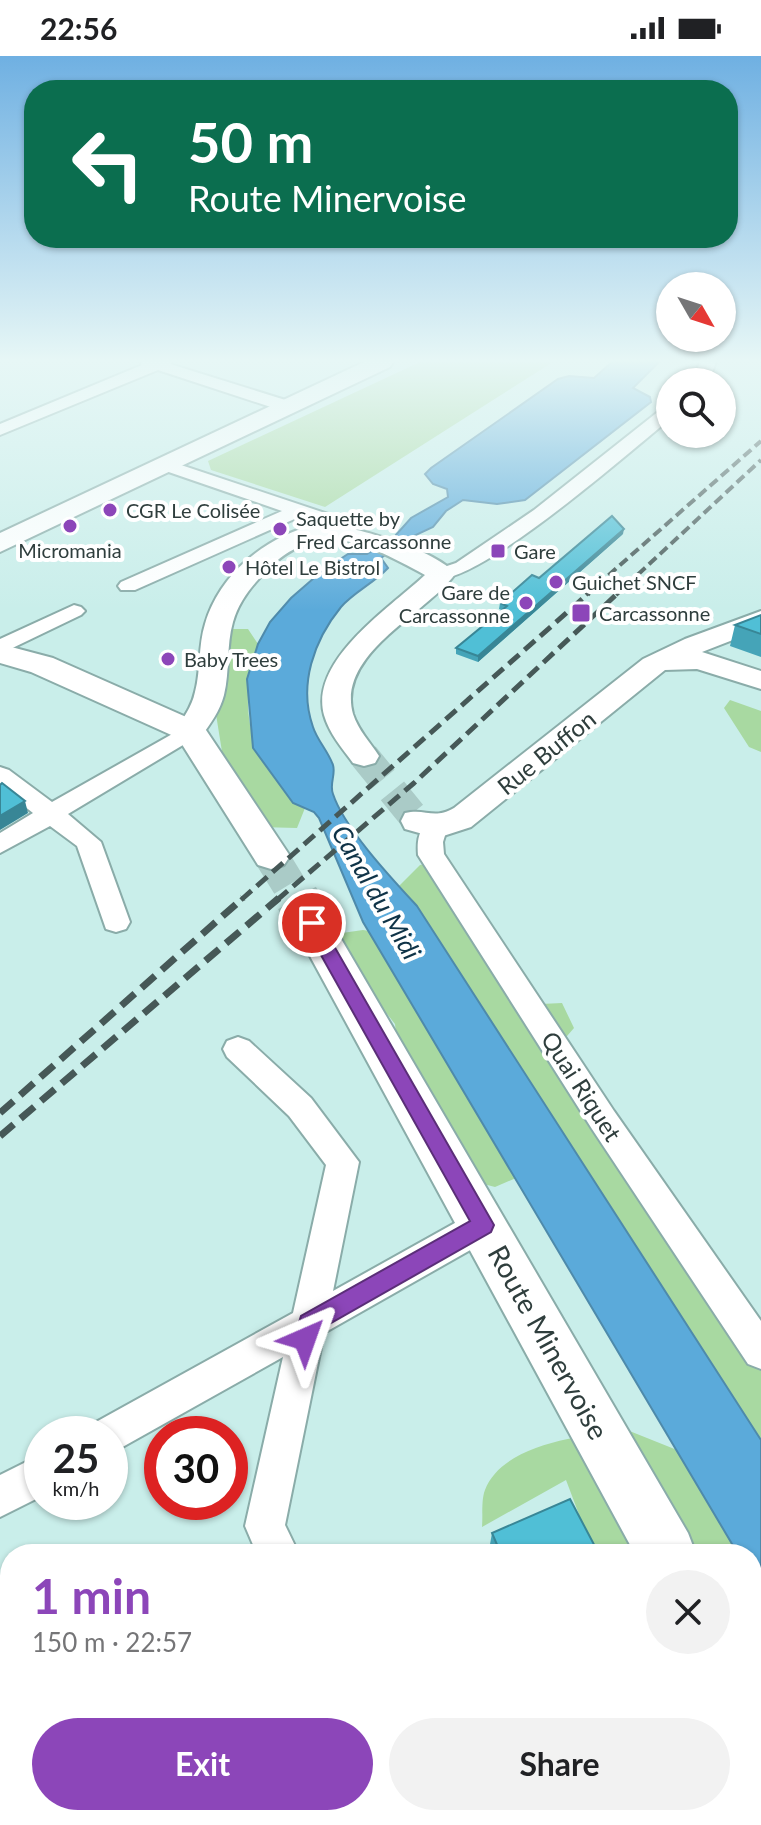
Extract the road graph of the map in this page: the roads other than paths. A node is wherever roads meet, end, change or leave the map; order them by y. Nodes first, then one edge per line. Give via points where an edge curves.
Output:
1 (209, 445) edge
2 (628, 445) edge
3 (166, 465) junction
4 (299, 510) junction
5 (344, 534) junction
6 (0, 544) edge
7 (430, 567) junction
8 (128, 586) dead end
9 (74, 611) dead end
10 (761, 619) edge
11 (695, 645) junction
12 (0, 650) edge
13 (653, 665) junction
14 (756, 678) edge
15 (190, 731) junction
16 (364, 756) tunnel mouth
17 (0, 775) edge
18 (51, 813) junction
19 (426, 825) joint
20 (0, 844) edge
21 (271, 856) tunnel mouth
22 (116, 922) dead end
23 (312, 923) tunnel mouth
24 (238, 1049) dead end
25 (483, 1225) junction
26 (309, 1324) junction
27 (761, 1352) edge
28 (128, 1425) edge
29 (24, 1484) edge
30 (0, 1497) edge
31 (273, 1544) edge
32 (661, 1544) edge

1 - 3 main road
2 - 7 street via 463,567
3 - 4 street
3 - 6 main road
4 - 5 street
4 - 8 street
5 - 7 street
5 - 15 street via 298,538 264,558 235,590 215,638 207,703
7 - 16 street via 340,679 337,710
9 - 12 street
10 - 11 street, Rue Buffon
11 - 13 street, Rue Buffon
11 - 14 street
12 - 15 main road
13 - 14 street via 699,660
13 - 19 street, Rue Buffon via 466,816 447,827
15 - 18 street
15 - 21 main road
17 - 18 street
18 - 20 street
18 - 22 street via 88,842
19 - 27 street, Quai Riquet via 431,855
23 - 25 main road, Route Minervoise
24 - 26 street via 300,1107 343,1162
25 - 26 street
25 - 32 main road, Route Minervoise
26 - 28 street
26 - 31 street via 265,1526
29 - 30 street

